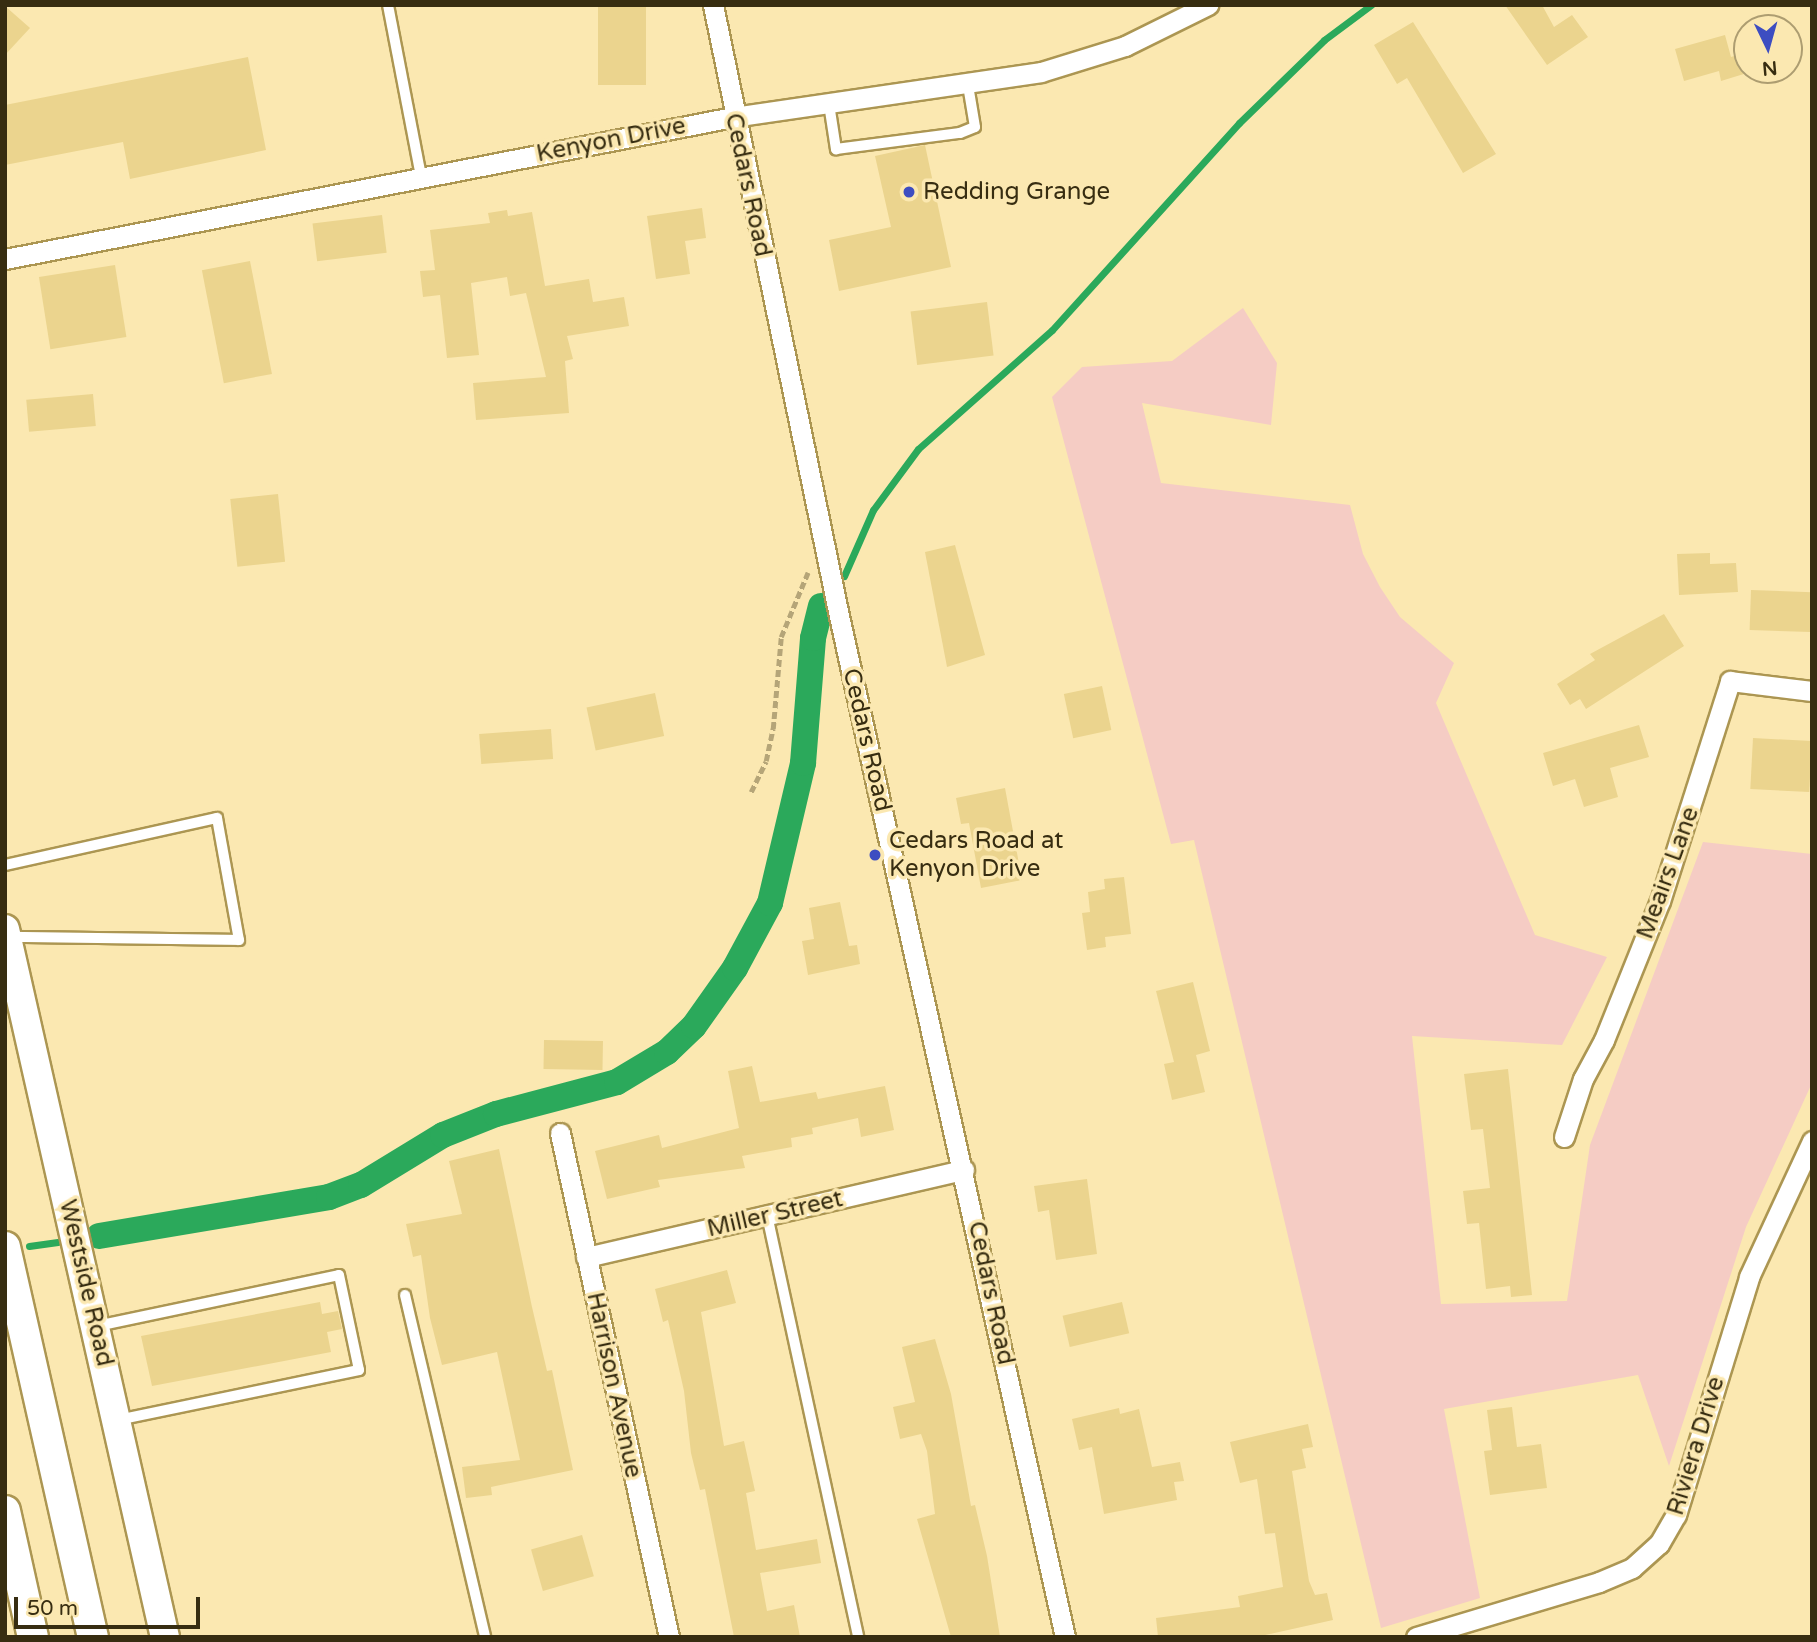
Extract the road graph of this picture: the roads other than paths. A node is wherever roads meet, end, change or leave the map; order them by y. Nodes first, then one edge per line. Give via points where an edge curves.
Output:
1 (388, 5) edge
2 (713, 5) edge
3 (1208, 5) edge
4 (968, 85) junction
5 (829, 104) junction
6 (733, 117) junction
7 (421, 176) junction
8 (5, 259) edge
9 (1812, 691) edge
10 (5, 864) edge
11 (6, 933) edge
12 (560, 1133) dead end
13 (1564, 1137) dead end
14 (1812, 1141) edge
15 (964, 1170) junction
16 (767, 1215) junction
17 (5, 1247) edge
18 (586, 1257) junction
19 (405, 1295) dead end
20 (96, 1326) junction
21 (117, 1420) junction
22 (5, 1511) edge
23 (33, 1637) edge
24 (93, 1637) edge
25 (165, 1637) edge
26 (485, 1637) edge
27 (669, 1637) edge
28 (858, 1637) edge
29 (1065, 1637) edge
30 (1416, 1637) edge

1 - 7 lane
2 - 6 street, Cedars Road
3 - 4 street, Kenyon Drive via 1097,57
4 - 5 street, Kenyon Drive
4 - 5 lane via 975,127 960,133 836,149
5 - 6 street, Kenyon Drive
6 - 7 street, Kenyon Drive
6 - 15 street, Cedars Road
7 - 8 street, Kenyon Drive
9 - 13 street, Meairs Lane via 1730,681 1660,901 1583,1080
10 - 11 lane via 217,818 239,940
11 - 20 street, Westside Road
12 - 18 street, Harrison Avenue
14 - 30 street, Riviera Drive via 1749,1277 1676,1515 1659,1544 1632,1568 1600,1582
15 - 16 street, Miller Street
15 - 29 street, Cedars Road
16 - 18 street, Miller Street
16 - 28 lane
17 - 24 main road
18 - 27 street, Harrison Avenue
19 - 26 lane
20 - 21 street, Westside Road
20 - 21 lane via 339,1275 359,1370
21 - 25 street, Westside Road
22 - 23 main road

